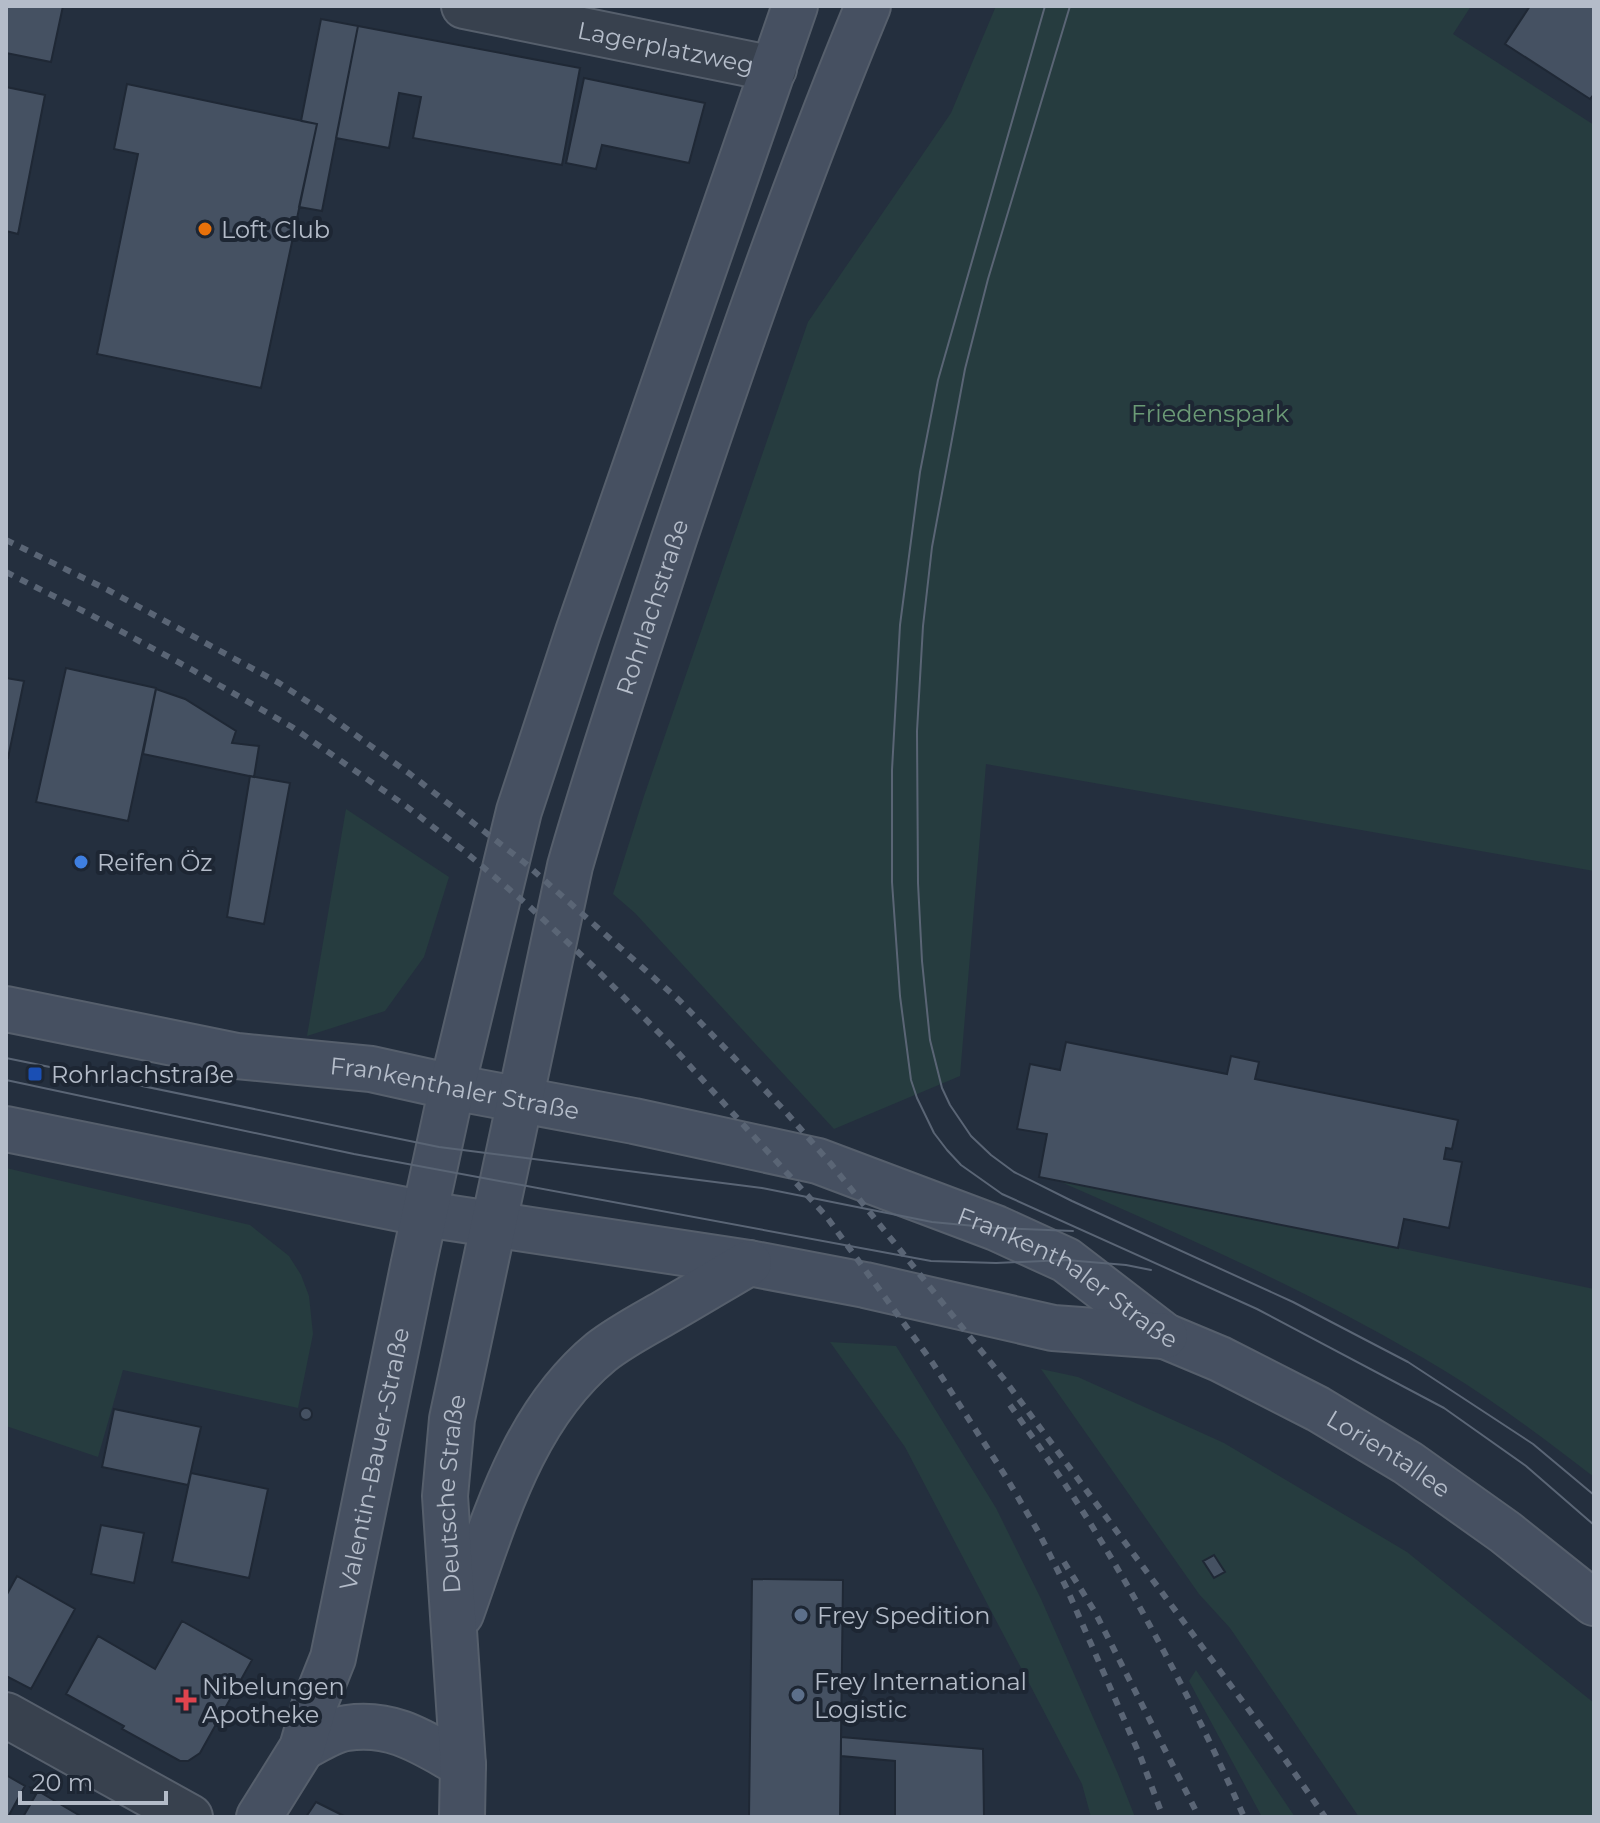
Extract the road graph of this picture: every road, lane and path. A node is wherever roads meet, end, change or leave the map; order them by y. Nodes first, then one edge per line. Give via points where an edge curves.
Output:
1 (464, 6) edge
2 (795, 6) edge
3 (868, 6) edge
4 (774, 69) junction
5 (6, 1009) edge
6 (452, 1087) junction
7 (521, 1099) junction
8 (6, 1129) edge
9 (425, 1214) junction
10 (493, 1224) junction
11 (749, 1263) junction
12 (1165, 1336) junction
13 (1594, 1603) edge
14 (455, 1632) junction
15 (6, 1715) edge
16 (302, 1748) junction
17 (463, 1765) junction
18 (190, 1817) edge
19 (259, 1817) edge
20 (462, 1817) edge

1 - 4 street, Lagerplatzweg
2 - 4 main road
3 - 7 main road, Rohrlachstraße via 773,251 592,790 570,866
4 - 6 main road via 519,811
5 - 6 main road, Frankenthaler Straße via 237,1056 371,1069
6 - 7 main road, Frankenthaler Straße
6 - 9 main road, Valentin-Bauer-Straße
7 - 10 main road, Rohrlachstraße
7 - 12 main road, Frankenthaler Straße via 818,1161 1066,1260
8 - 9 main road, Frankenthaler Straße
9 - 10 main road, Frankenthaler Straße
9 - 16 main road, Valentin-Bauer-Straße via 333,1658
10 - 11 main road, Frankenthaler Straße
10 - 14 main road, Deutsche Straße via 452,1419 445,1496
11 - 12 main road, Frankenthaler Straße via 1053,1328
11 - 14 main road via 603,1351 569,1382 508,1484
12 - 13 main road, Lorientallee via 1318,1409 1408,1463
14 - 17 main road, Deutsche Straße
15 - 18 street
16 - 17 main road via 345,1728 374,1727 405,1733
16 - 19 main road, Valentin-Bauer-Straße
17 - 20 main road, Deutsche Straße

